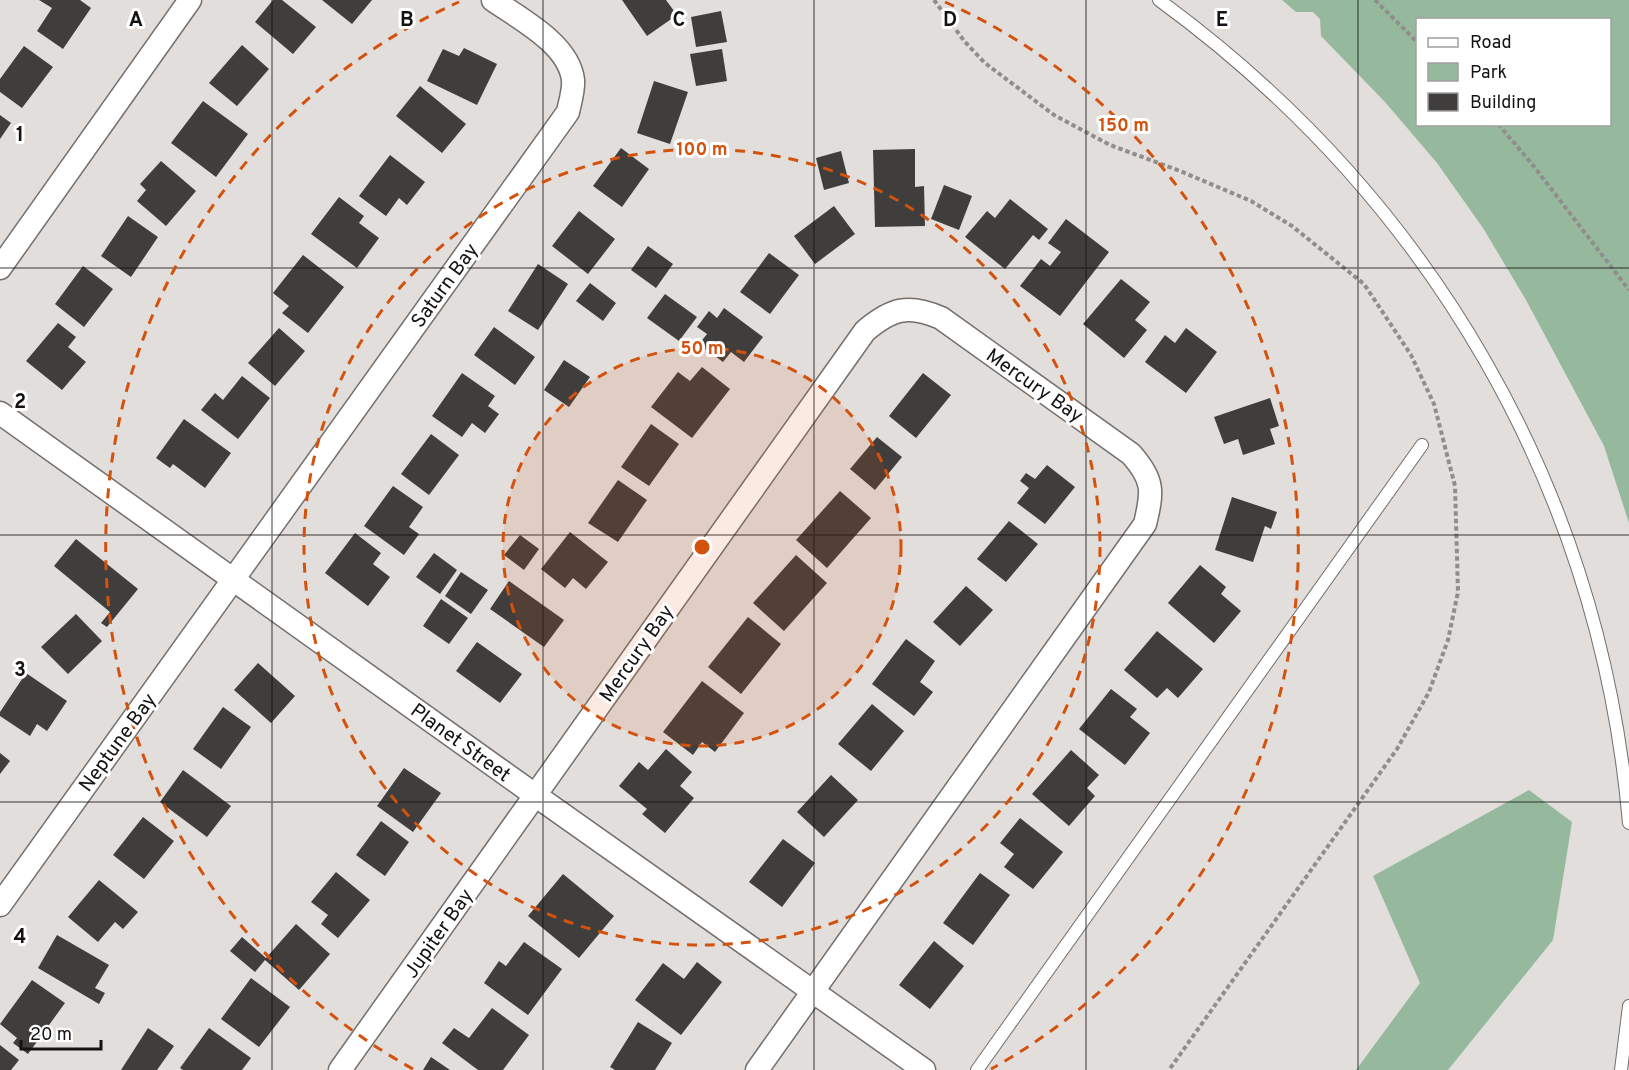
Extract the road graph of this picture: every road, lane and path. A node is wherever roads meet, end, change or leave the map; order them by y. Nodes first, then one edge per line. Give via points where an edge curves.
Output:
1 (190, 0) edge
2 (493, 0) edge
3 (934, 0) edge
4 (1159, 0) edge
5 (1375, 0) edge
6 (1416, 41) edge
7 (1500, 126) edge
8 (0, 268) edge
9 (1629, 290) edge
10 (0, 413) edge
11 (1422, 445) dead end
12 (234, 579) junction
13 (535, 795) junction
14 (1629, 823) edge
15 (0, 905) edge
16 (813, 991) junction
17 (1629, 1006) edge
18 (340, 1070) edge
19 (757, 1070) edge
20 (924, 1070) edge
21 (977, 1070) edge
22 (1169, 1070) edge
23 (1621, 1070) edge

1 - 8 street
2 - 12 street, Saturn Bay via 556,45 573,78 568,112
3 - 22 path via 985,63 1054,115 1110,145 1251,201 1292,226 1364,284 1411,355 1434,404 1455,486 1458,592 1448,640 1429,692 1397,749
4 - 14 lane via 1246,69 1353,175 1433,278 1491,370 1537,462 1582,580 1607,672
5 - 6 path
7 - 9 path
10 - 12 street, Planet Street
11 - 21 lane
12 - 13 street, Planet Street
12 - 15 street, Neptune Bay
13 - 16 street, Planet Street
13 - 16 street, Mercury Bay via 865,331 881,317 902,309 924,310 941,318 1131,454 1144,468 1151,486 1150,505 1145,524
13 - 18 street, Jupiter Bay
16 - 19 street
16 - 20 street, Planet Street
17 - 23 lane

